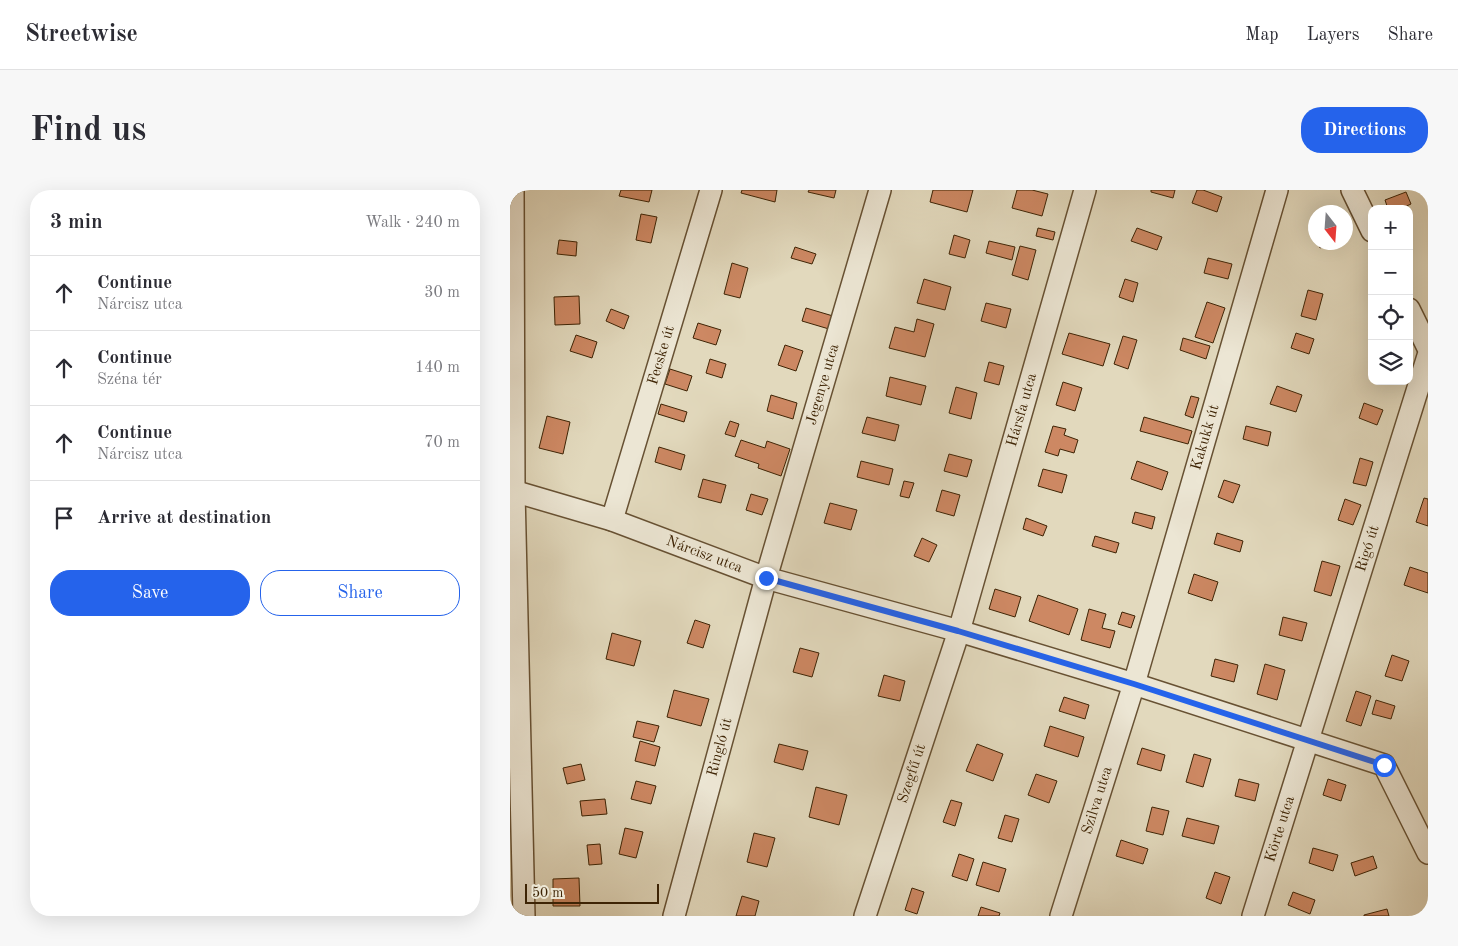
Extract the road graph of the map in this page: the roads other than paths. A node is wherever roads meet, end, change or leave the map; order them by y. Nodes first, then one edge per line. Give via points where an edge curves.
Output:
1 (513, 190) edge
2 (711, 190) edge
3 (880, 190) edge
4 (1086, 190) edge
5 (1276, 190) edge
6 (1352, 190) edge
7 (1368, 223) edge
8 (1413, 317) edge
9 (1428, 348) edge
10 (1428, 356) edge
11 (512, 490) edge
12 (612, 520) junction
13 (766, 578) junction
14 (958, 631) junction
15 (1134, 684) junction
16 (1307, 741) junction
17 (1428, 853) edge
18 (524, 916) edge
19 (674, 916) edge
20 (864, 916) edge
21 (1061, 916) edge
22 (1253, 916) edge

1 - 11 street
2 - 12 street, Fecske út
3 - 13 street, Jegenye utca
4 - 14 street, Hársfa utca
5 - 15 street, Kakukk út
6 - 7 street
8 - 9 street
10 - 16 street, Rigó út
11 - 12 street, Nárcisz utca
11 - 18 street
12 - 13 street, Nárcisz utca
13 - 14 street, Nárcisz utca
13 - 19 street, Ringló út
14 - 15 street, Nárcisz utca
14 - 20 street, Szegfű út
15 - 16 street, Nárcisz utca
15 - 21 street, Szilva utca
16 - 17 street via 1384,765
16 - 22 street, Körte utca

